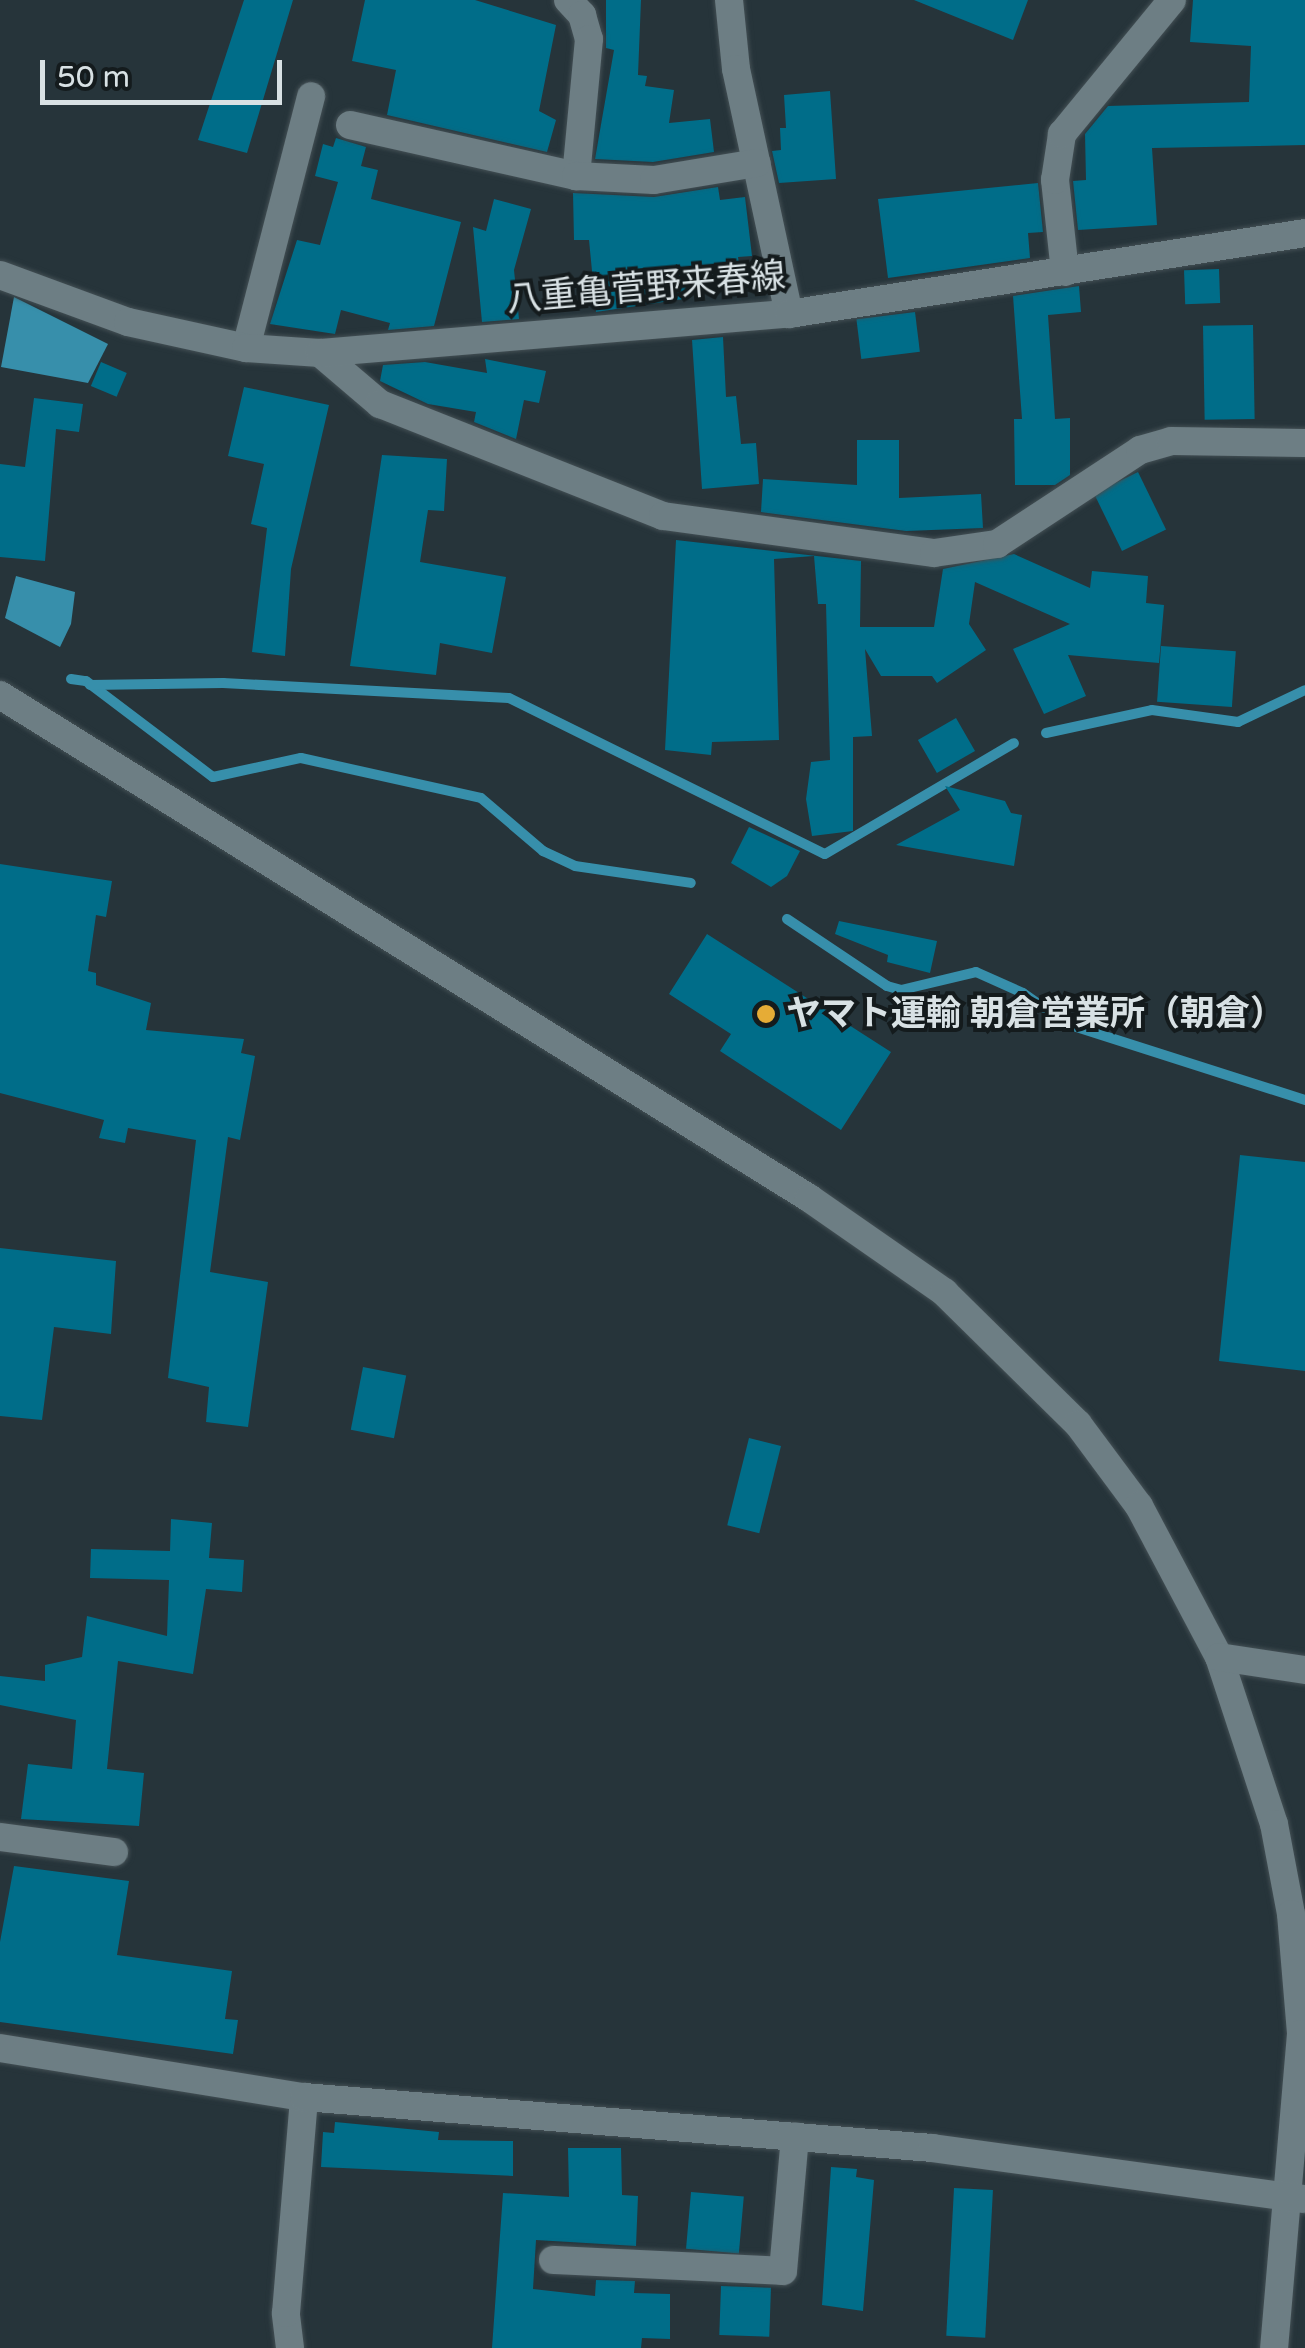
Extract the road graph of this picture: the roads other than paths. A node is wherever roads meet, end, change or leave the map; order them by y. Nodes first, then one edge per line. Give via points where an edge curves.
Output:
1 (568, 0) edge
2 (729, 0) edge
3 (1172, 0) edge
4 (311, 96) dead end
5 (350, 125) dead end
6 (757, 163) junction
7 (576, 176) junction
8 (1305, 234) edge
9 (1065, 272) junction
10 (0, 275) edge
11 (789, 314) junction
12 (246, 348) junction
13 (320, 354) junction
14 (1305, 443) edge
15 (0, 694) edge
16 (1220, 1657) junction
17 (1305, 1670) edge
18 (0, 1837) edge
19 (114, 1852) dead end
20 (0, 2048) edge
21 (304, 2097) junction
22 (796, 2137) junction
23 (1297, 2198) edge
24 (553, 2260) dead end
25 (290, 2348) edge
26 (1274, 2348) edge

1 - 7 street via 582,15 589,39
2 - 6 street
3 - 9 street via 1062,134 1055,180
4 - 12 street
5 - 7 street
6 - 7 street via 654,180
6 - 11 street
8 - 9 street, 八重亀菅野来春線
9 - 11 street, 八重亀菅野来春線
10 - 12 street, 八重亀菅野来春線 via 128,322
11 - 13 street, 八重亀菅野来春線
12 - 13 street, 八重亀菅野来春線
13 - 14 street via 380,404 664,516 934,553 998,544 1140,450 1171,441
15 - 16 street via 603,1064 944,1292 1038,1380 1098,1451 1139,1506
16 - 17 street
16 - 23 street via 1254,1751 1291,1914 1301,2034
18 - 19 street
20 - 21 street
21 - 22 street
21 - 25 street via 286,2313
22 - 23 street via 932,2148
22 - 24 street via 783,2270
23 - 26 street

